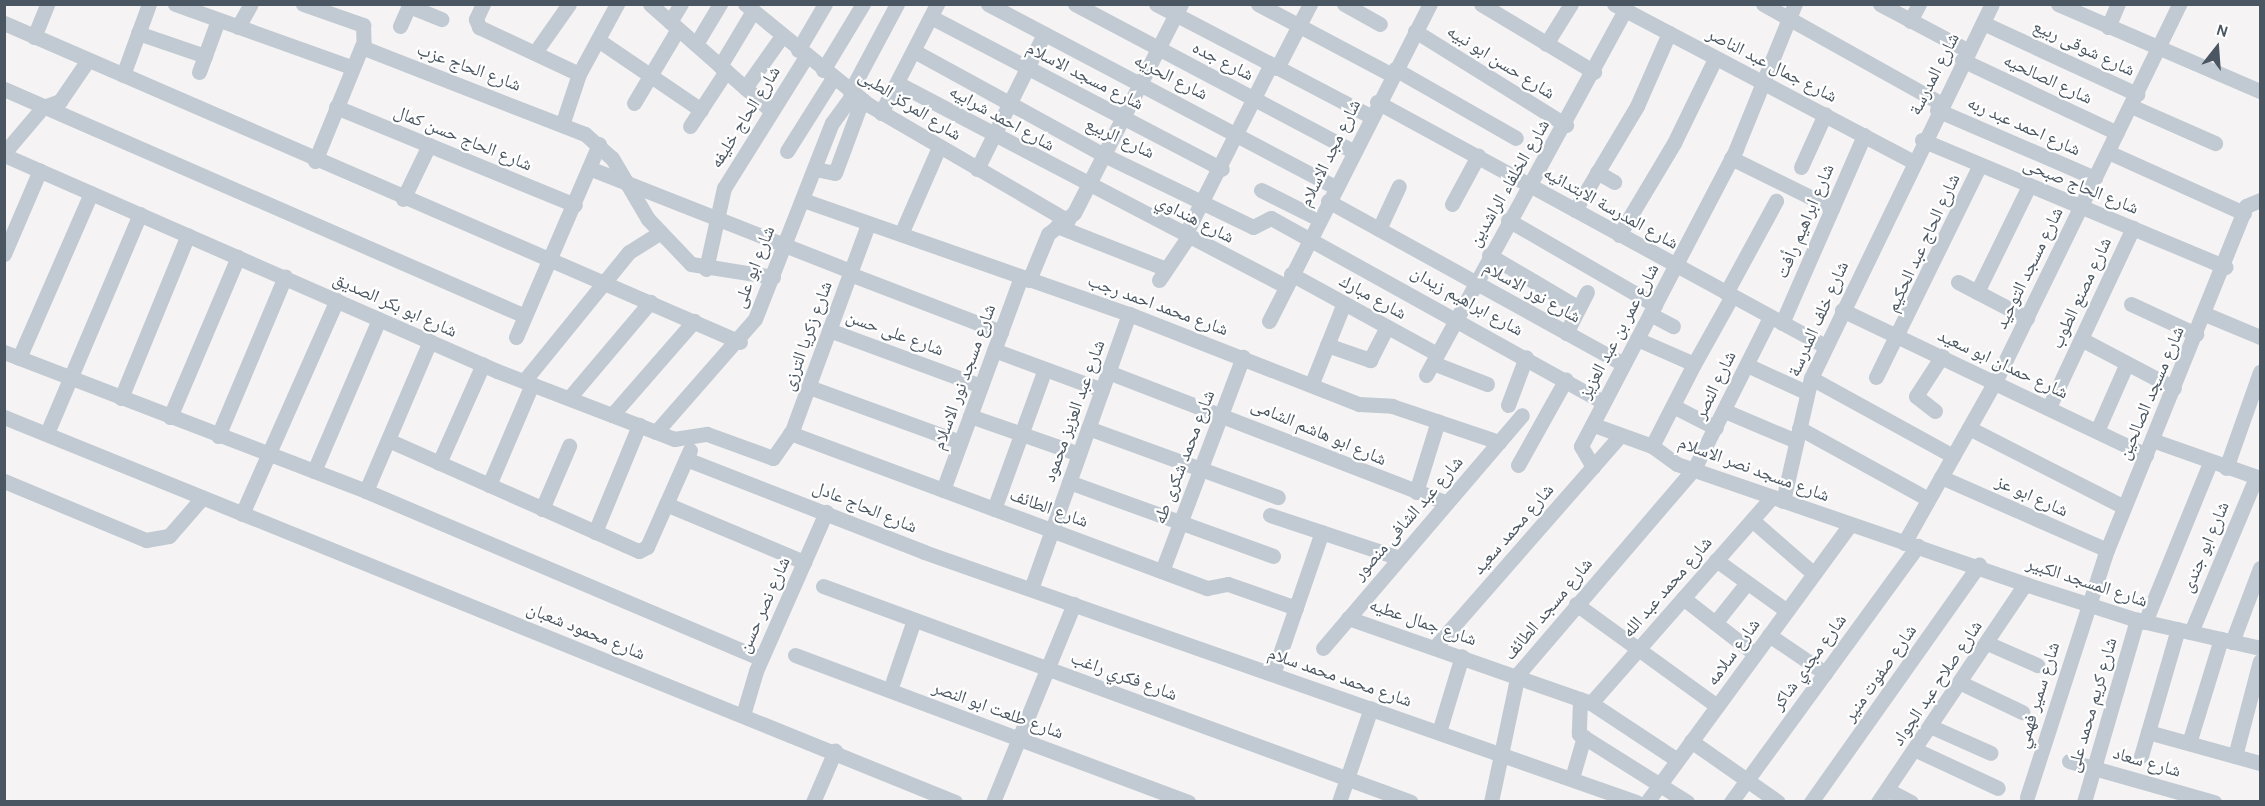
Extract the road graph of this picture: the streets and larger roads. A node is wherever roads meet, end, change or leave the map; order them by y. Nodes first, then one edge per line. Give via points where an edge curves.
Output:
1 (47, 4) edge
2 (149, 4) edge
3 (175, 4) edge
4 (251, 4) edge
5 (303, 4) edge
6 (355, 4) edge
7 (483, 4) edge
8 (569, 4) edge
9 (616, 4) edge
10 (650, 4) edge
11 (681, 4) edge
12 (720, 4) edge
13 (825, 4) edge
14 (863, 4) edge
15 (988, 4) edge
16 (1075, 4) edge
17 (1156, 4) edge
18 (1258, 4) edge
19 (1310, 4) edge
20 (1344, 4) edge
21 (1481, 4) edge
22 (1571, 4) edge
23 (1763, 4) edge
24 (1795, 4) edge
25 (1880, 4) edge
26 (1919, 4) edge
27 (1992, 4) edge
28 (2058, 4) edge
29 (2118, 4) edge
30 (2179, 4) edge
31 (410, 5) edge
32 (896, 5) edge
33 (1428, 5) edge
34 (1619, 7) edge
35 (749, 8) edge
36 (1178, 10) edge
37 (934, 11) edge
38 (348, 19) junction
39 (441, 19) dead end
40 (218, 20) junction
41 (1788, 20) junction
42 (1910, 21) junction
43 (4, 23) edge
44 (1983, 23) junction
45 (1380, 24) dead end
46 (674, 26) junction
47 (1299, 26) junction
48 (238, 27) junction
49 (400, 27) dead end
50 (2108, 27) junction
51 (1415, 31) junction
52 (138, 33) junction
53 (1670, 33) junction
54 (1044, 34) junction
55 (782, 36) junction
56 (34, 37) junction
57 (601, 42) junction
58 (696, 44) junction
59 (1546, 44) junction
60 (362, 46) junction
61 (1158, 49) junction
62 (2159, 49) junction
63 (536, 51) junction
64 (914, 51) junction
65 (802, 53) junction
66 (1964, 55) junction
67 (205, 56) junction
68 (1715, 58) junction
69 (88, 60) junction
70 (1274, 66) junction
71 (351, 67) junction
72 (1027, 68) junction
73 (723, 69) junction
74 (199, 72) dead end
75 (1393, 72) junction
76 (1594, 72) junction
77 (579, 74) junction
78 (828, 74) junction
79 (123, 75) junction
80 (652, 77) junction
81 (1763, 80) junction
82 (897, 83) junction
83 (1141, 83) junction
84 (745, 88) junction
85 (4, 89) edge
86 (2260, 91) edge
87 (855, 95) junction
88 (1255, 99) junction
89 (2134, 100) junction
90 (1377, 102) junction
91 (634, 103) dead end
92 (1009, 104) junction
93 (43, 106) junction
94 (1938, 106) junction
95 (336, 107) junction
96 (701, 110) junction
97 (769, 110) junction
98 (881, 113) junction
99 (1825, 114) junction
100 (1370, 116) junction
101 (1123, 118) junction
102 (563, 122) junction
103 (1566, 125) junction
104 (690, 126) dead end
105 (2117, 133) junction
106 (1238, 134) junction
107 (1864, 135) junction
108 (994, 136) junction
109 (1516, 138) dead end
110 (1923, 140) junction
111 (2215, 143) dead end
112 (599, 144) junction
113 (429, 145) junction
114 (939, 147) junction
115 (1353, 151) junction
116 (787, 152) dead end
117 (2108, 152) junction
118 (4, 154) edge
119 (1104, 155) junction
120 (1478, 156) junction
121 (1731, 159) junction
122 (315, 161) junction
123 (1912, 161) junction
124 (1980, 165) junction
125 (1800, 167) dead end
126 (589, 168) junction
127 (977, 169) junction
128 (1222, 169) junction
129 (40, 170) junction
130 (1597, 172) junction
131 (2095, 178) junction
132 (624, 182) junction
133 (1614, 182) dead end
134 (1529, 185) junction
135 (1088, 186) junction
136 (1399, 186) dead end
137 (2029, 186) junction
138 (1261, 190) dead end
139 (91, 193) junction
140 (1332, 194) junction
141 (403, 199) junction
142 (803, 200) junction
143 (2257, 200) edge
144 (1204, 201) junction
145 (1776, 201) dead end
146 (1452, 204) dead end
147 (575, 205) junction
148 (1832, 208) junction
149 (2080, 208) junction
150 (1575, 210) junction
151 (2244, 213) junction
152 (140, 214) junction
153 (717, 219) junction
154 (1319, 219) junction
155 (1508, 220) junction
156 (1062, 223) junction
157 (868, 224) junction
158 (2133, 228) junction
159 (1379, 229) junction
160 (659, 233) junction
161 (901, 234) junction
162 (188, 235) junction
163 (1619, 235) junction
164 (1186, 236) junction
165 (1310, 238) junction
166 (782, 244) junction
167 (4, 254) edge
168 (1489, 255) junction
169 (238, 257) junction
170 (551, 260) junction
171 (1675, 266) junction
172 (2225, 267) junction
173 (706, 269) junction
174 (851, 272) junction
175 (285, 277) junction
176 (773, 277) junction
177 (1025, 278) junction
178 (1288, 280) junction
179 (605, 282) junction
180 (1474, 282) junction
181 (1958, 282) dead end
182 (1587, 292) dead end
183 (1977, 292) junction
184 (1728, 294) junction
185 (337, 300) junction
186 (650, 302) junction
187 (1344, 303) junction
188 (2131, 304) dead end
189 (1579, 308) junction
190 (1652, 309) junction
191 (1842, 310) junction
192 (1129, 314) junction
193 (2205, 314) junction
194 (525, 316) junction
195 (1456, 316) junction
196 (2027, 318) junction
197 (379, 319) junction
198 (1776, 320) junction
199 (694, 321) junction
200 (1269, 321) dead end
201 (1673, 326) dead end
202 (1388, 327) junction
203 (830, 330) junction
204 (1001, 332) junction
205 (1566, 333) junction
206 (2196, 334) junction
207 (516, 337) dead end
208 (1900, 337) junction
209 (2260, 337) edge
210 (1637, 339) junction
211 (2081, 339) junction
212 (430, 341) junction
213 (740, 342) junction
214 (1327, 345) junction
215 (1826, 346) junction
216 (994, 350) junction
217 (11, 355) edge
218 (1942, 356) junction
219 (1243, 357) junction
220 (1526, 357) junction
221 (2127, 363) junction
222 (483, 364) junction
223 (1432, 364) junction
224 (1623, 364) junction
225 (1694, 364) junction
226 (1747, 365) junction
227 (1045, 369) junction
228 (1108, 372) junction
229 (2260, 372) edge
230 (1876, 377) dead end
231 (67, 378) junction
232 (1566, 379) junction
233 (1996, 380) junction
234 (528, 383) junction
235 (1312, 383) junction
236 (1487, 384) dead end
237 (1808, 385) junction
238 (981, 386) junction
239 (809, 387) junction
240 (2174, 388) junction
241 (1102, 390) junction
242 (121, 398) junction
243 (569, 398) junction
244 (1603, 402) junction
245 (1508, 405) dead end
246 (1673, 406) junction
247 (2049, 407) junction
248 (1725, 411) junction
249 (1935, 411) dead end
250 (1222, 413) junction
251 (612, 415) junction
252 (1522, 415) dead end
253 (970, 416) junction
254 (4, 417) edge
255 (170, 417) junction
256 (1438, 421) junction
257 (639, 425) junction
258 (1594, 425) junction
259 (1088, 428) junction
260 (1716, 428) junction
261 (1969, 428) junction
262 (2097, 431) junction
263 (656, 432) junction
264 (47, 433) junction
265 (790, 433) junction
266 (1021, 434) junction
267 (1797, 434) junction
268 (696, 435) junction
269 (218, 436) junction
270 (1620, 436) junction
271 (388, 440) junction
272 (2152, 440) junction
273 (960, 442) junction
274 (1499, 442) junction
275 (569, 446) dead end
276 (1652, 446) junction
277 (266, 454) junction
278 (1079, 454) junction
279 (2146, 455) junction
280 (1953, 456) junction
281 (777, 458) joint
282 (686, 459) junction
283 (439, 463) junction
284 (2210, 463) junction
285 (1518, 465) dead end
286 (1593, 467) junction
287 (2226, 468) junction
288 (1201, 469) junction
289 (1694, 470) junction
290 (314, 471) junction
291 (1941, 477) junction
292 (2258, 477) edge
293 (4, 481) edge
294 (1069, 482) junction
295 (489, 485) junction
296 (943, 490) junction
297 (366, 491) junction
298 (1416, 492) junction
299 (1278, 497) dead end
300 (202, 498) junction
301 (1778, 499) junction
302 (1928, 500) junction
303 (1447, 503) junction
304 (666, 504) junction
305 (2124, 507) junction
306 (542, 509) junction
307 (994, 509) junction
308 (826, 512) junction
309 (242, 514) junction
310 (1270, 515) dead end
311 (1752, 520) junction
312 (1181, 522) junction
313 (1850, 525) junction
314 (1052, 530) junction
315 (595, 532) junction
316 (1322, 532) junction
317 (1911, 544) junction
318 (2107, 550) junction
319 (1273, 556) dead end
320 (1399, 558) junction
321 (1716, 560) junction
322 (804, 562) junction
323 (1979, 565) junction
324 (2260, 568) edge
325 (1162, 571) junction
326 (1814, 574) junction
327 (1746, 584) junction
328 (2025, 584) junction
329 (823, 586) dead end
330 (1031, 589) junction
331 (1683, 598) junction
332 (1074, 604) junction
333 (1576, 604) junction
334 (2086, 604) junction
335 (1296, 608) junction
336 (1787, 611) junction
337 (1348, 618) junction
338 (914, 620) junction
339 (2141, 621) junction
340 (1715, 622) junction
341 (2185, 631) junction
342 (1769, 635) junction
343 (2227, 640) junction
344 (1987, 643) junction
345 (1435, 647) junction
346 (1323, 648) dead end
347 (2260, 648) edge
348 (1638, 650) junction
349 (1755, 654) junction
350 (795, 655) dead end
351 (1462, 656) junction
352 (761, 659) junction
353 (2260, 661) edge
354 (2037, 665) dead end
355 (1049, 669) junction
356 (1825, 673) junction
357 (1273, 674) junction
358 (1518, 674) junction
359 (1961, 683) junction
360 (890, 690) junction
361 (1585, 701) junction
362 (1717, 706) junction
363 (1371, 708) junction
364 (2022, 712) dead end
365 (743, 715) junction
366 (1932, 727) junction
367 (1439, 732) junction
368 (2148, 732) junction
369 (1584, 737) junction
370 (1020, 739) junction
371 (1691, 741) junction
372 (2189, 743) junction
373 (1916, 750) junction
374 (835, 751) junction
375 (1991, 753) dead end
376 (1505, 755) junction
377 (2141, 756) dead end
378 (2235, 756) junction
379 (1677, 760) junction
380 (2069, 760) dead end
381 (2260, 763) edge
382 (2094, 768) junction
383 (1347, 778) junction
384 (1572, 778) junction
385 (1747, 780) junction
386 (1660, 783) junction
387 (1998, 788) dead end
388 (1883, 796) edge
389 (2026, 797) dead end
390 (813, 801) edge
391 (955, 801) edge
392 (993, 801) edge
393 (1188, 801) edge
394 (1339, 801) edge
395 (1411, 801) edge
396 (1491, 801) edge
397 (1636, 801) edge
398 (1647, 801) edge
399 (1687, 801) edge
400 (1731, 801) edge
401 (1778, 801) edge
402 (1811, 801) edge
403 (1911, 801) edge
404 (2084, 801) edge
405 (2214, 801) edge

1 - 56 street
2 - 52 street
3 - 40 street
4 - 48 street
5 - 38 street
6 - 38 street
7 - 63 street via 479,27
8 - 63 street
9 - 57 street
10 - 46 street
11 - 46 street
12 - 58 street
13 - 65 street, شارع الحاج خليفه
14 - 78 street
15 - 54 street, شارع الحريه
16 - 61 street, شارع جده
17 - 36 street
18 - 47 street
19 - 47 street
20 - 45 street
21 - 59 street
22 - 59 street
23 - 41 street, شارع احمد عبد ربه
24 - 41 street, شارع عمر بن عبد العزيز
25 - 42 street, شارع الصالحيه
26 - 42 street
27 - 44 street, شارع المدرسة
28 - 50 street
29 - 50 street
30 - 62 street, شارع مسجد التوحيد
31 - 39 street
31 - 49 street
32 - 87 street, شارع ابو على
33 - 51 street, شارع مجد الاسلام
34 - 53 street, شارع جمال عبد الناصر
34 - 76 street, شارع الخلفاء الراشدين
35 - 55 street, شارع المركز الطبى
35 - 73 street
36 - 61 street, شارع مسجد نور الاسلام
36 - 70 street
37 - 64 street
37 - 72 street, شارع مسجد الاسلام
38 - 60 street via 366,27
40 - 48 street
40 - 67 street
41 - 81 street, شارع عمر بن عبد العزيز
41 - 94 street, شارع احمد عبد ربه
42 - 66 street, شارع الصالحيه
43 - 56 street
44 - 66 street, شارع المدرسة
44 - 89 street, شارع شوقى ربيع
46 - 58 street
46 - 80 street
47 - 70 street
47 - 75 street
48 - 71 street
50 - 62 street
51 - 75 street, شارع مجد الاسلام
51 - 103 street, شارع حسن ابو نبيه
52 - 67 street
52 - 79 street
53 - 68 street, شارع جمال عبد الناصر
53 - 130 street via 1637,106
54 - 72 street
54 - 83 street, شارع الحريه
55 - 65 street, شارع المركز الطبى
55 - 84 street
56 - 69 street
57 - 77 street
57 - 80 street
58 - 73 street
59 - 76 street
60 - 71 street
60 - 102 street, شارع الحاج عزب
61 - 83 street, شارع مسجد نور الاسلام
61 - 88 street, شارع جده
62 - 86 street
62 - 89 street, شارع مسجد التوحيد
63 - 77 street
64 - 82 street
64 - 92 street, شارع الربيع
65 - 78 street, شارع المركز الطبى
65 - 97 street, شارع الحاج خليفه
66 - 94 street, شارع المدرسة
66 - 105 street, شارع الصالحيه
67 - 74 street
68 - 81 street, شارع جمال عبد الناصر
68 - 163 street via 1674,143
69 - 79 street
69 - 93 street via 60,101
70 - 88 street
70 - 100 street
71 - 95 street
72 - 92 street
72 - 101 street, شارع مسجد الاسلام
73 - 84 street
73 - 96 street
75 - 90 street, شارع مجد الاسلام
75 - 109 street
76 - 103 street, شارع الخلفاء الراشدين
77 - 102 street
78 - 87 street, شارع المركز الطبى
78 - 116 street
79 - 122 street
80 - 91 street
80 - 96 street
81 - 99 street, شارع جمال عبد الناصر
81 - 121 street, شارع عمر بن عبد العزيز
82 - 98 street
82 - 108 street, شارع احمد شرابيه
83 - 101 street, شارع مسجد نور الاسلام
83 - 106 street, شارع الحريه
84 - 97 street
85 - 93 street
87 - 98 street, شارع المركز الطبى
87 - 142 street, شارع ابو على via 832,123
88 - 106 street
88 - 115 street, شارع جده
89 - 105 street, شارع مسجد التوحيد
89 - 111 street, شارع شوقى ربيع
90 - 100 street, شارع مجد الاسلام
90 - 120 street, شارع المدرسة الابتدائيه
92 - 108 street
92 - 119 street, شارع الربيع
93 - 118 street
93 - 194 street
94 - 110 street, شارع المدرسة
94 - 131 street, شارع احمد عبد ربه
95 - 113 street, شارع الحاج حسن كمال
95 - 122 street
96 - 104 street
97 - 153 street, شارع الحاج خليفه via 724,188
98 - 114 street, شارع المركز الطبى
99 - 107 street, شارع جمال عبد الناصر
99 - 125 street
100 - 115 street, شارع مجد الاسلام
101 - 119 street, شارع مسجد نور الاسلام
101 - 128 street, شارع مسجد الاسلام
102 - 112 street, شارع الحاج عزب
103 - 134 street, شارع الخلفاء الراشدين
105 - 117 street, شارع مسجد التوحيد
106 - 128 street
106 - 140 street, شارع الحريه
107 - 123 street, شارع جمال عبد الناصر
107 - 148 street, شارع ابراهيم رأفت
108 - 127 street
108 - 135 street, شارع احمد شرابيه
110 - 123 street, شارع المدرسة
110 - 124 street, شارع الحاج صبحى
112 - 126 street
112 - 132 street, شارع الحاج عزب
113 - 141 street
113 - 147 street, شارع الحاج حسن كمال
114 - 127 street, شارع المركز الطبى
114 - 161 street
115 - 140 street, شارع مجد الاسلام
117 - 131 street, شارع مسجد التوحيد
117 - 151 street
118 - 129 street, شارع ابو بكر الصديق
119 - 135 street, شارع مسجد نور الاسلام
119 - 144 street, شارع الربيع
120 - 134 street, شارع المدرسة الابتدائيه
120 - 146 street
121 - 148 street
121 - 171 street, شارع عمر بن عبد العزيز
122 - 141 street
123 - 191 street, شارع خلف المدرسة
124 - 137 street, شارع الحاج صبحى
124 - 208 street, شارع الحاج عبد الحكيم
126 - 132 street
126 - 147 street
127 - 156 street, شارع المركز الطبى
128 - 144 street
129 - 139 street, شارع ابو بكر الصديق
129 - 167 street
130 - 133 street
130 - 150 street
131 - 149 street, شارع مسجد التوحيد
132 - 153 street
132 - 160 street, شارع الحاج عزب
134 - 150 street, شارع المدرسة الابتدائيه
134 - 155 street, شارع الخلفاء الراشدين
135 - 156 street, شارع مسجد نور الاسلام
135 - 164 street, شارع هنداوي
136 - 159 street
137 - 149 street, شارع الحاج صبحى
137 - 183 street
138 - 154 street
139 - 152 street, شارع ابو بكر الصديق
139 - 217 street
140 - 154 street, شارع مجد الاسلام
140 - 159 street, شارع نور الاسلام
141 - 170 street
142 - 157 street, شارع محمد احمد رجب
142 - 166 street, شارع ابو على
143 - 151 street, شارع مسجد الصالحين
144 - 164 street
144 - 165 street, شارع الربيع via 1253,227 1271,219
145 - 184 street
147 - 170 street
148 - 198 street, شارع ابراهيم رأفت
149 - 158 street, شارع الحاج صبحى
149 - 196 street, شارع مسجد التوحيد
150 - 163 street, شارع المدرسة الابتدائيه
151 - 172 street, شارع مسجد الصالحين
152 - 162 street, شارع ابو بكر الصديق
152 - 231 street
153 - 166 street
153 - 173 street, شارع الحاج خليفه
154 - 165 street, شارع مجد الاسلام
155 - 168 street, شارع الخلفاء الراشدين
155 - 190 street
156 - 164 street, شارع المركز الطبى via 1163,275
156 - 177 street, شارع مسجد نور الاسلام
157 - 161 street, شارع محمد احمد رجب
157 - 174 street, شارع زكريا الترزى
158 - 172 street, شارع الحاج صبحى
158 - 211 street, شارع مصنع الطوب
159 - 180 street, شارع نور الاسلام
160 - 173 street, شارع الحاج عزب via 678,256
160 - 179 street via 637,244
161 - 177 street, شارع محمد احمد رجب
162 - 169 street, شارع ابو بكر الصديق
162 - 242 street
163 - 171 street, شارع المدرسة الابتدائيه
164 - 178 street, شارع هنداوي
165 - 178 street, شارع مجد الاسلام
165 - 195 street, شارع ابراهيم زيدان
166 - 174 street
166 - 176 street, شارع ابو على
168 - 180 street, شارع الخلفاء الراشدين
168 - 189 street
169 - 175 street, شارع ابو بكر الصديق
169 - 255 street
170 - 179 street
170 - 194 street
171 - 184 street, شارع المدرسة الابتدائيه
171 - 190 street, شارع عمر بن عبد العزيز
172 - 193 street, شارع مسجد الصالحين
173 - 176 street, شارع الحاج عزب
174 - 203 street, شارع زكريا الترزى
174 - 204 street
175 - 185 street, شارع ابو بكر الصديق
175 - 269 street
176 - 213 street, شارع ابو على
177 - 192 street, شارع محمد احمد رجب
177 - 204 street, شارع مسجد نور الاسلام
178 - 187 street, شارع مبارك
178 - 200 street, شارع مجد الاسلام
179 - 186 street
179 - 234 street
180 - 195 street, شارع الخلفاء الراشدين
180 - 205 street, شارع نور الاسلام
181 - 183 street
182 - 189 street
183 - 196 street
184 - 198 street, شارع المدرسة الابتدائيه
184 - 225 street
185 - 197 street, شارع ابو بكر الصديق
185 - 277 street
186 - 199 street
186 - 243 street
187 - 202 street, شارع مبارك
187 - 214 street
188 - 206 street
189 - 205 street
190 - 201 street
190 - 210 street, شارع عمر بن عبد العزيز
191 - 208 street, شارع حمدان ابو سعيد
191 - 215 street, شارع خلف المدرسة
192 - 219 street, شارع محمد احمد رجب
192 - 228 street, شارع عبد العزيز محمود
193 - 206 street, شارع مسجد الصالحين
193 - 209 street
194 - 207 street
195 - 220 street, شارع ابراهيم زيدان
195 - 223 street, شارع الخلفاء الراشدين
196 - 233 street, شارع مسجد التوحيد
197 - 212 street, شارع ابو بكر الصديق
197 - 290 street
198 - 215 street, شارع المدرسة الابتدائيه
198 - 226 street, شارع النصر
199 - 213 street
199 - 251 street
202 - 214 street via 1370,360
202 - 223 street, شارع مبارك
203 - 238 street, شارع على حسن
203 - 239 street, شارع زكريا الترزى
204 - 216 street, شارع مسجد نور الاسلام
205 - 224 street, شارع نور الاسلام
206 - 240 street, شارع مسجد الصالحين
208 - 218 street, شارع حمدان ابو سعيد
208 - 230 street, شارع الحاج عبد الحكيم
210 - 224 street, شارع عمر بن عبد العزيز
210 - 225 street
211 - 221 street
211 - 247 street, شارع مصنع الطوب
212 - 222 street, شارع ابو بكر الصديق
212 - 271 street
213 - 263 street, شارع ابو على
214 - 235 street
215 - 237 street, شارع خلف المدرسة
216 - 227 street
216 - 238 street, شارع مسجد نور الاسلام
217 - 231 street
218 - 233 street, شارع حمدان ابو سعيد
218 - 249 street via 1916,396
219 - 235 street, شارع محمد احمد رجب
219 - 250 street, شارع محمد شكرى طه
220 - 232 street, شارع ابراهيم زيدان
220 - 245 street
221 - 240 street
221 - 262 street
222 - 234 street, شارع ابو بكر الصديق
222 - 283 street
223 - 236 street, شارع مبارك
224 - 244 street, شارع عمر بن عبد العزيز
225 - 246 street
226 - 237 street
226 - 248 street, شارع النصر
227 - 241 street
227 - 266 street
228 - 241 street, شارع عبد العزيز محمود
228 - 250 street, شارع ابو هاشم الشامى
229 - 287 street
231 - 242 street
231 - 264 street
232 - 244 street, شارع ابراهيم زيدان
232 - 285 street
233 - 247 street, شارع حمدان ابو سعيد
233 - 261 street, شارع مسجد التوحيد
234 - 243 street, شارع ابو بكر الصديق
234 - 295 street
235 - 256 street, شارع محمد احمد رجب via 1359,404 1392,406
237 - 267 street, شارع خلف المدرسة
237 - 280 street
238 - 253 street, شارع مسجد نور الاسلام
239 - 265 street, شارع زكريا الترزى
239 - 273 street
240 - 272 street, شارع مسجد الصالحين
241 - 259 street, شارع عبد العزيز محمود
242 - 255 street
243 - 251 street, شارع ابو بكر الصديق
244 - 258 street, شارع عمر بن عبد العزيز
246 - 260 street
246 - 276 street
247 - 262 street, شارع حمدان ابو سعيد
248 - 260 street, شارع النصر
248 - 267 street
250 - 288 street, شارع محمد شكرى طه
250 - 298 street, شارع ابو هاشم الشامى
251 - 257 street, شارع ابو بكر الصديق
252 - 274 street, شارع عبد الشافى منصور
253 - 266 street
253 - 273 street, شارع مسجد نور الاسلام
254 - 264 street, شارع محمود شعبان
255 - 269 street
256 - 274 street, شارع محمد احمد رجب
256 - 298 street
257 - 263 street, شارع ابو بكر الصديق
257 - 315 street
258 - 270 street, شارع مسجد نصر الاسلام
258 - 286 street, شارع عمر بن عبد العزيز via 1581,451
259 - 278 street, شارع عبد العزيز محمود
259 - 288 street
260 - 289 street, شارع النصر
261 - 280 street, شارع مسجد التوحيد
261 - 305 street
262 - 279 street, شارع حمدان ابو سعيد
263 - 268 street, شارع ابو بكر الصديق via 683,441
264 - 300 street, شارع محمود شعبان
265 - 281 street, شارع زكريا الترزى
265 - 296 street, شارع الطائف
266 - 278 street
266 - 307 street
267 - 301 street, شارع خلف المدرسة
267 - 302 street
268 - 281 street, شارع ابو بكر الصديق
268 - 282 street
269 - 277 street
270 - 276 street, شارع مسجد نصر الاسلام
270 - 286 street, شارع محمد سعيد
271 - 283 street
271 - 297 street
272 - 279 street, شارع مسجد الصالحين
272 - 284 street
273 - 296 street, شارع مسجد نور الاسلام
274 - 303 street, شارع عبد الشافى منصور
275 - 306 street
276 - 289 street, شارع مسجد نصر الاسلام
277 - 290 street
277 - 309 street
278 - 294 street, شارع عبد العزيز محمود
279 - 305 street, شارع مسجد الصالحين
280 - 291 street, شارع مسجد التوحيد
282 - 304 street
282 - 308 street, شارع الحاج عادل
283 - 295 street
284 - 287 street
284 - 339 street, شارع كريم محمد على
286 - 345 street, شارع محمد سعيد
287 - 292 street
288 - 299 street
288 - 312 street, شارع محمد شكرى طه
289 - 301 street, شارع مسجد نصر الاسلام
289 - 333 street, شارع مسجد الطائف
290 - 297 street
291 - 302 street, شارع مسجد التوحيد
291 - 318 street, شارع ابو عز
292 - 341 street, شارع ابو جندى
293 - 300 street via 146,540 169,536
294 - 312 street
294 - 314 street, شارع عبد العزيز محمود
295 - 306 street
296 - 307 street, شارع الطائف
297 - 352 street
298 - 303 street, شارع ابو هاشم الشامى
300 - 309 street, شارع محمود شعبان
301 - 311 street, شارع محمد عبد الله
301 - 313 street, شارع مسجد نصر الاسلام
302 - 317 street, شارع مسجد التوحيد
303 - 320 street, شارع عبد الشافى منصور
304 - 315 street via 644,550
304 - 322 street
305 - 318 street, شارع مسجد الصالحين
306 - 315 street
307 - 314 street, شارع الطائف
308 - 322 street, شارع نصر حسن
308 - 330 street, شارع الحاج عادل
309 - 365 street, شارع محمود شعبان
310 - 316 street
311 - 321 street, شارع محمد عبد الله
311 - 326 street
312 - 319 street
312 - 325 street, شارع محمد شكرى طه
313 - 317 street, شارع مسجد نصر الاسلام
313 - 326 street, شارع سلامه
314 - 325 street, شارع الطائف
314 - 330 street, شارع عبد العزيز محمود
316 - 320 street
316 - 335 street
317 - 323 street, شارع المسجد الكبير
317 - 356 street, شارع مجدي شاكر
318 - 334 street, شارع مسجد الصالحين
320 - 337 street, شارع عبد الشافى منصور
321 - 327 street
321 - 331 street, شارع محمد عبد الله
322 - 352 street, شارع نصر حسن
323 - 328 street, شارع المسجد الكبير
323 - 402 street, شارع صفوت منير
324 - 343 street
325 - 335 street, شارع الطائف via 1207,588 1228,584
326 - 336 street, شارع سلامه
327 - 336 street
327 - 340 street
328 - 334 street, شارع المسجد الكبير
328 - 344 street, شارع صلاح عبد الجواد
329 - 338 street, شارع فكري راغب
330 - 332 street, شارع محمد محمد سلام
331 - 340 street
331 - 348 street, شارع محمد عبد الله
332 - 355 street
332 - 357 street, شارع محمد محمد سلام
333 - 348 street
333 - 358 street, شارع مسجد الطائف
334 - 339 street, شارع المسجد الكبير
334 - 389 street, شارع سمير فهمي
335 - 357 street
336 - 342 street, شارع سلامه
337 - 345 street, شارع جمال عطيه
337 - 346 street, شارع عبد الشافى منصور
338 - 355 street, شارع فكري راغب
338 - 360 street
339 - 341 street, شارع المسجد الكبير
339 - 382 street, شارع كريم محمد على
340 - 349 street
341 - 343 street, شارع المسجد الكبير
341 - 368 street, شارع ابو جندى
342 - 349 street, شارع سلامه
342 - 356 street
343 - 347 street, شارع المسجد الكبير
343 - 372 street
344 - 354 street
344 - 359 street, شارع صلاح عبد الجواد
345 - 351 street, شارع جمال عطيه
348 - 361 street, شارع محمد عبد الله
348 - 362 street
349 - 362 street, شارع سلامه
350 - 360 street, شارع طلعت ابو النصر
351 - 358 street, شارع جمال عطيه
351 - 367 street
352 - 365 street, شارع نصر حسن
353 - 378 street
355 - 370 street
355 - 383 street, شارع فكري راغب
356 - 385 street, شارع مجدي شاكر
357 - 363 street, شارع محمد محمد سلام
358 - 361 street, شارع جمال عطيه
358 - 376 street, شارع مسجد الطائف
359 - 364 street
359 - 366 street, شارع صلاح عبد الجواد
360 - 370 street, شارع طلعت ابو النصر
361 - 369 street via 1576,728
361 - 379 street, شارع جمال عطيه
362 - 371 street, شارع سلامه
363 - 367 street, شارع محمد محمد سلام
363 - 383 street
365 - 374 street, شارع محمود شعبان
366 - 373 street, شارع صلاح عبد الجواد
366 - 375 street
367 - 376 street, شارع محمد محمد سلام
368 - 372 street
368 - 377 street, شارع ابو جندى
369 - 384 street
369 - 386 street
370 - 392 street
370 - 393 street, شارع طلعت ابو النصر
371 - 379 street, شارع سلامه
371 - 385 street
372 - 378 street
373 - 387 street
373 - 388 street, شارع صلاح عبد الجواد
374 - 390 street
374 - 391 street, شارع محمود شعبان
376 - 384 street, شارع محمد محمد سلام
376 - 396 street, شارع مسجد الطائف
378 - 381 street
379 - 386 street, شارع سلامه
380 - 382 street, شارع سعاد
382 - 404 street, شارع كريم محمد على
382 - 405 street, شارع سعاد
383 - 394 street
383 - 395 street, شارع فكري راغب
384 - 397 street, شارع محمد محمد سلام
385 - 400 street, شارع مجدي شاكر
385 - 401 street
386 - 398 street, شارع سلامه
386 - 399 street
388 - 403 street

